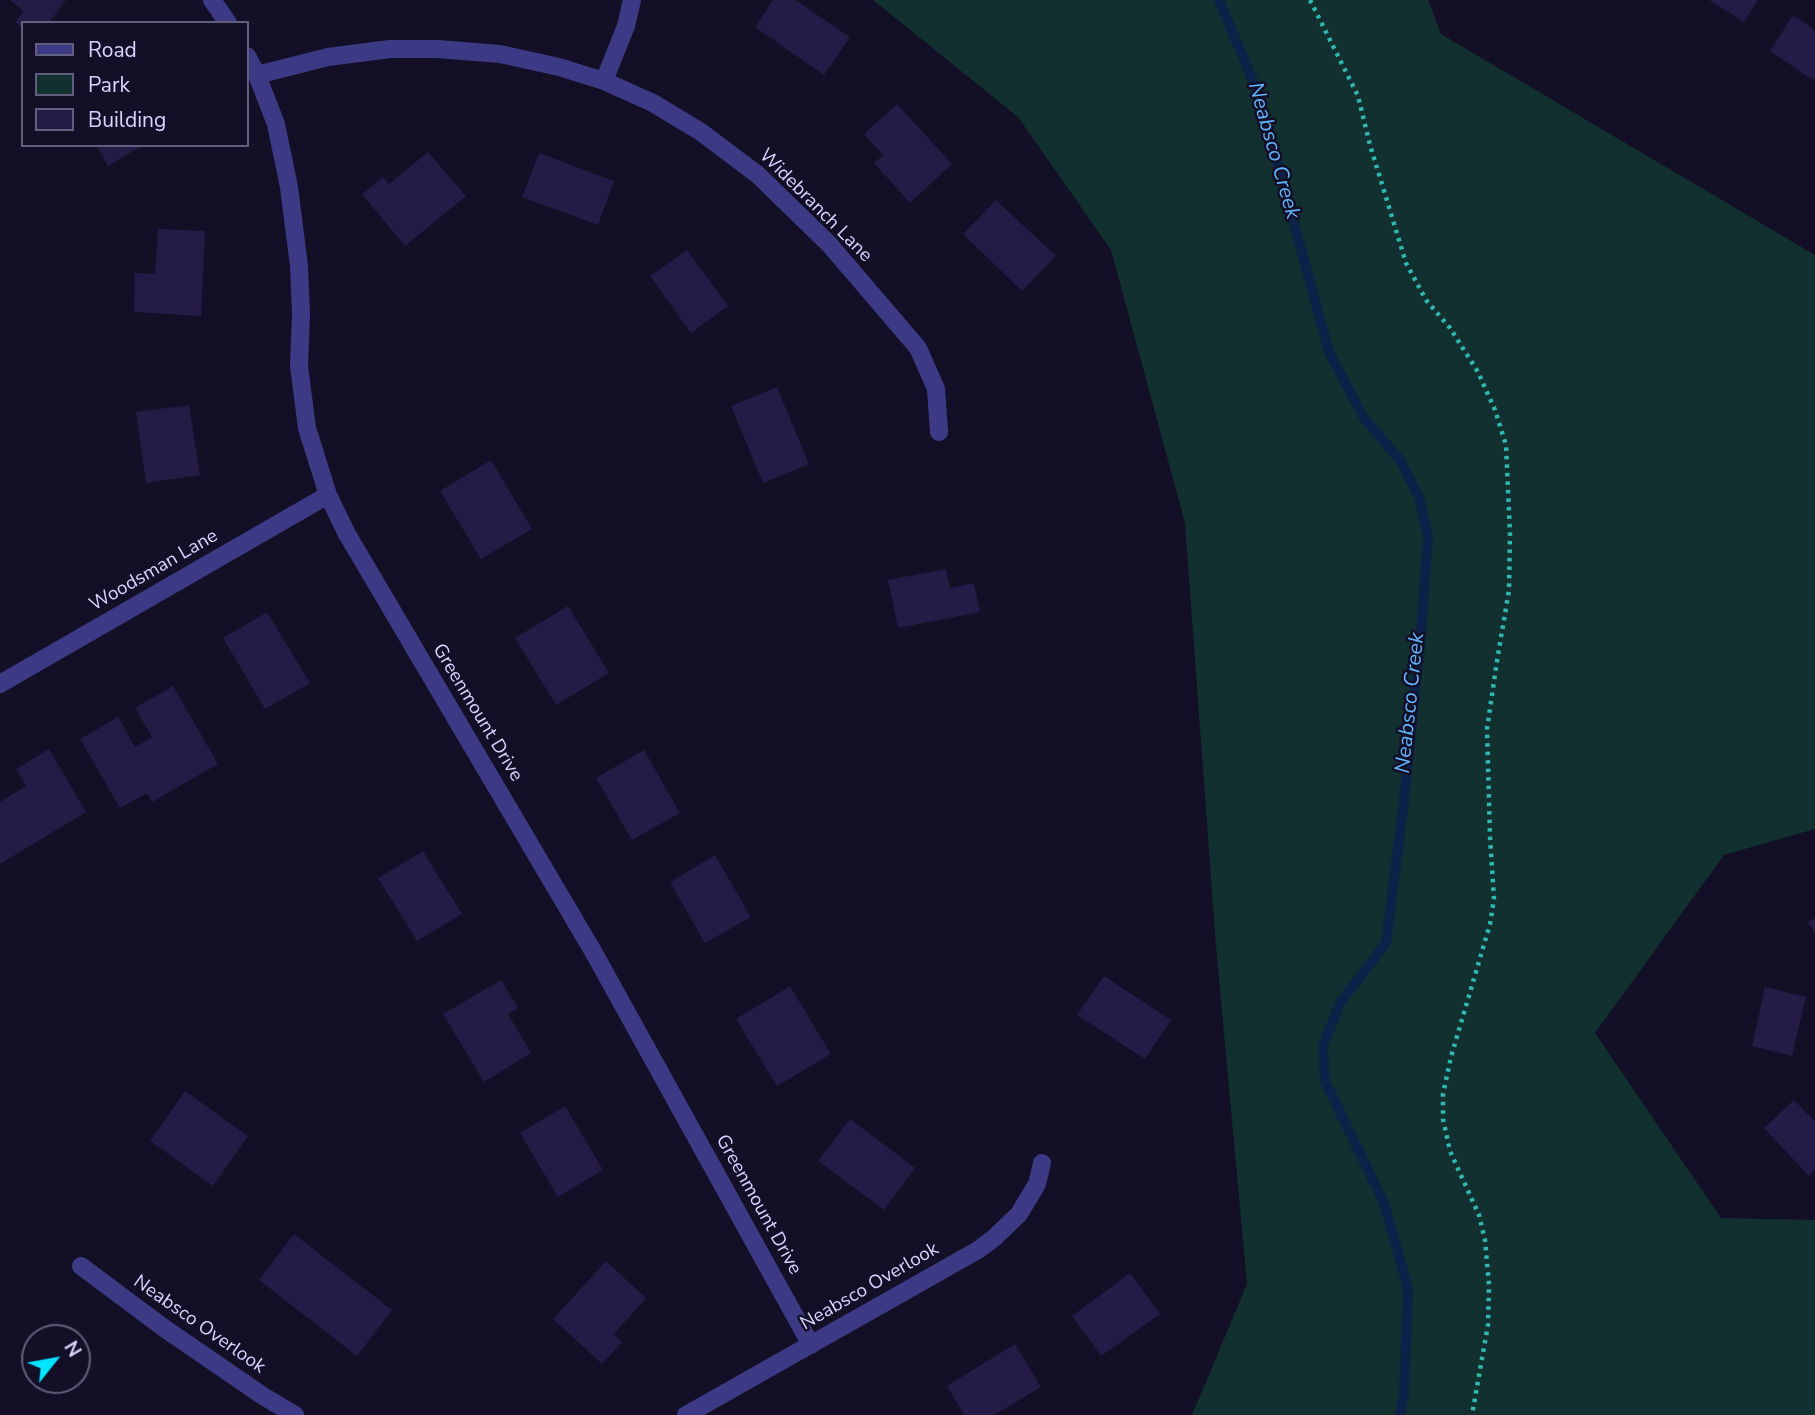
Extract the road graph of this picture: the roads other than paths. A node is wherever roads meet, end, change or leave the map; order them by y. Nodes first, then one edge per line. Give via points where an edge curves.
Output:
1 (212, 0) edge
2 (632, 0) edge
3 (227, 21) edge
4 (248, 58) edge
5 (257, 75) junction
6 (604, 81) junction
7 (939, 432) dead end
8 (328, 495) junction
9 (0, 684) edge
10 (1042, 1163) dead end
11 (81, 1266) dead end
12 (811, 1345) junction
13 (295, 1415) edge
14 (686, 1415) edge

1 - 3 street
2 - 6 street
4 - 5 street, Greenmount Drive
5 - 6 street, Widebranch Lane via 328,57 438,48 500,54
5 - 8 street, Greenmount Drive via 276,124 289,187 299,266 299,366 307,428
6 - 7 street, Widebranch Lane via 701,132 758,175 830,244 919,348 936,388
8 - 9 street, Woodsman Lane
8 - 12 street, Greenmount Drive via 594,953
10 - 12 street, Neabsco Overlook via 1037,1184 1019,1214 978,1251
11 - 13 street, Neabsco Overlook
12 - 14 street, Neabsco Overlook

